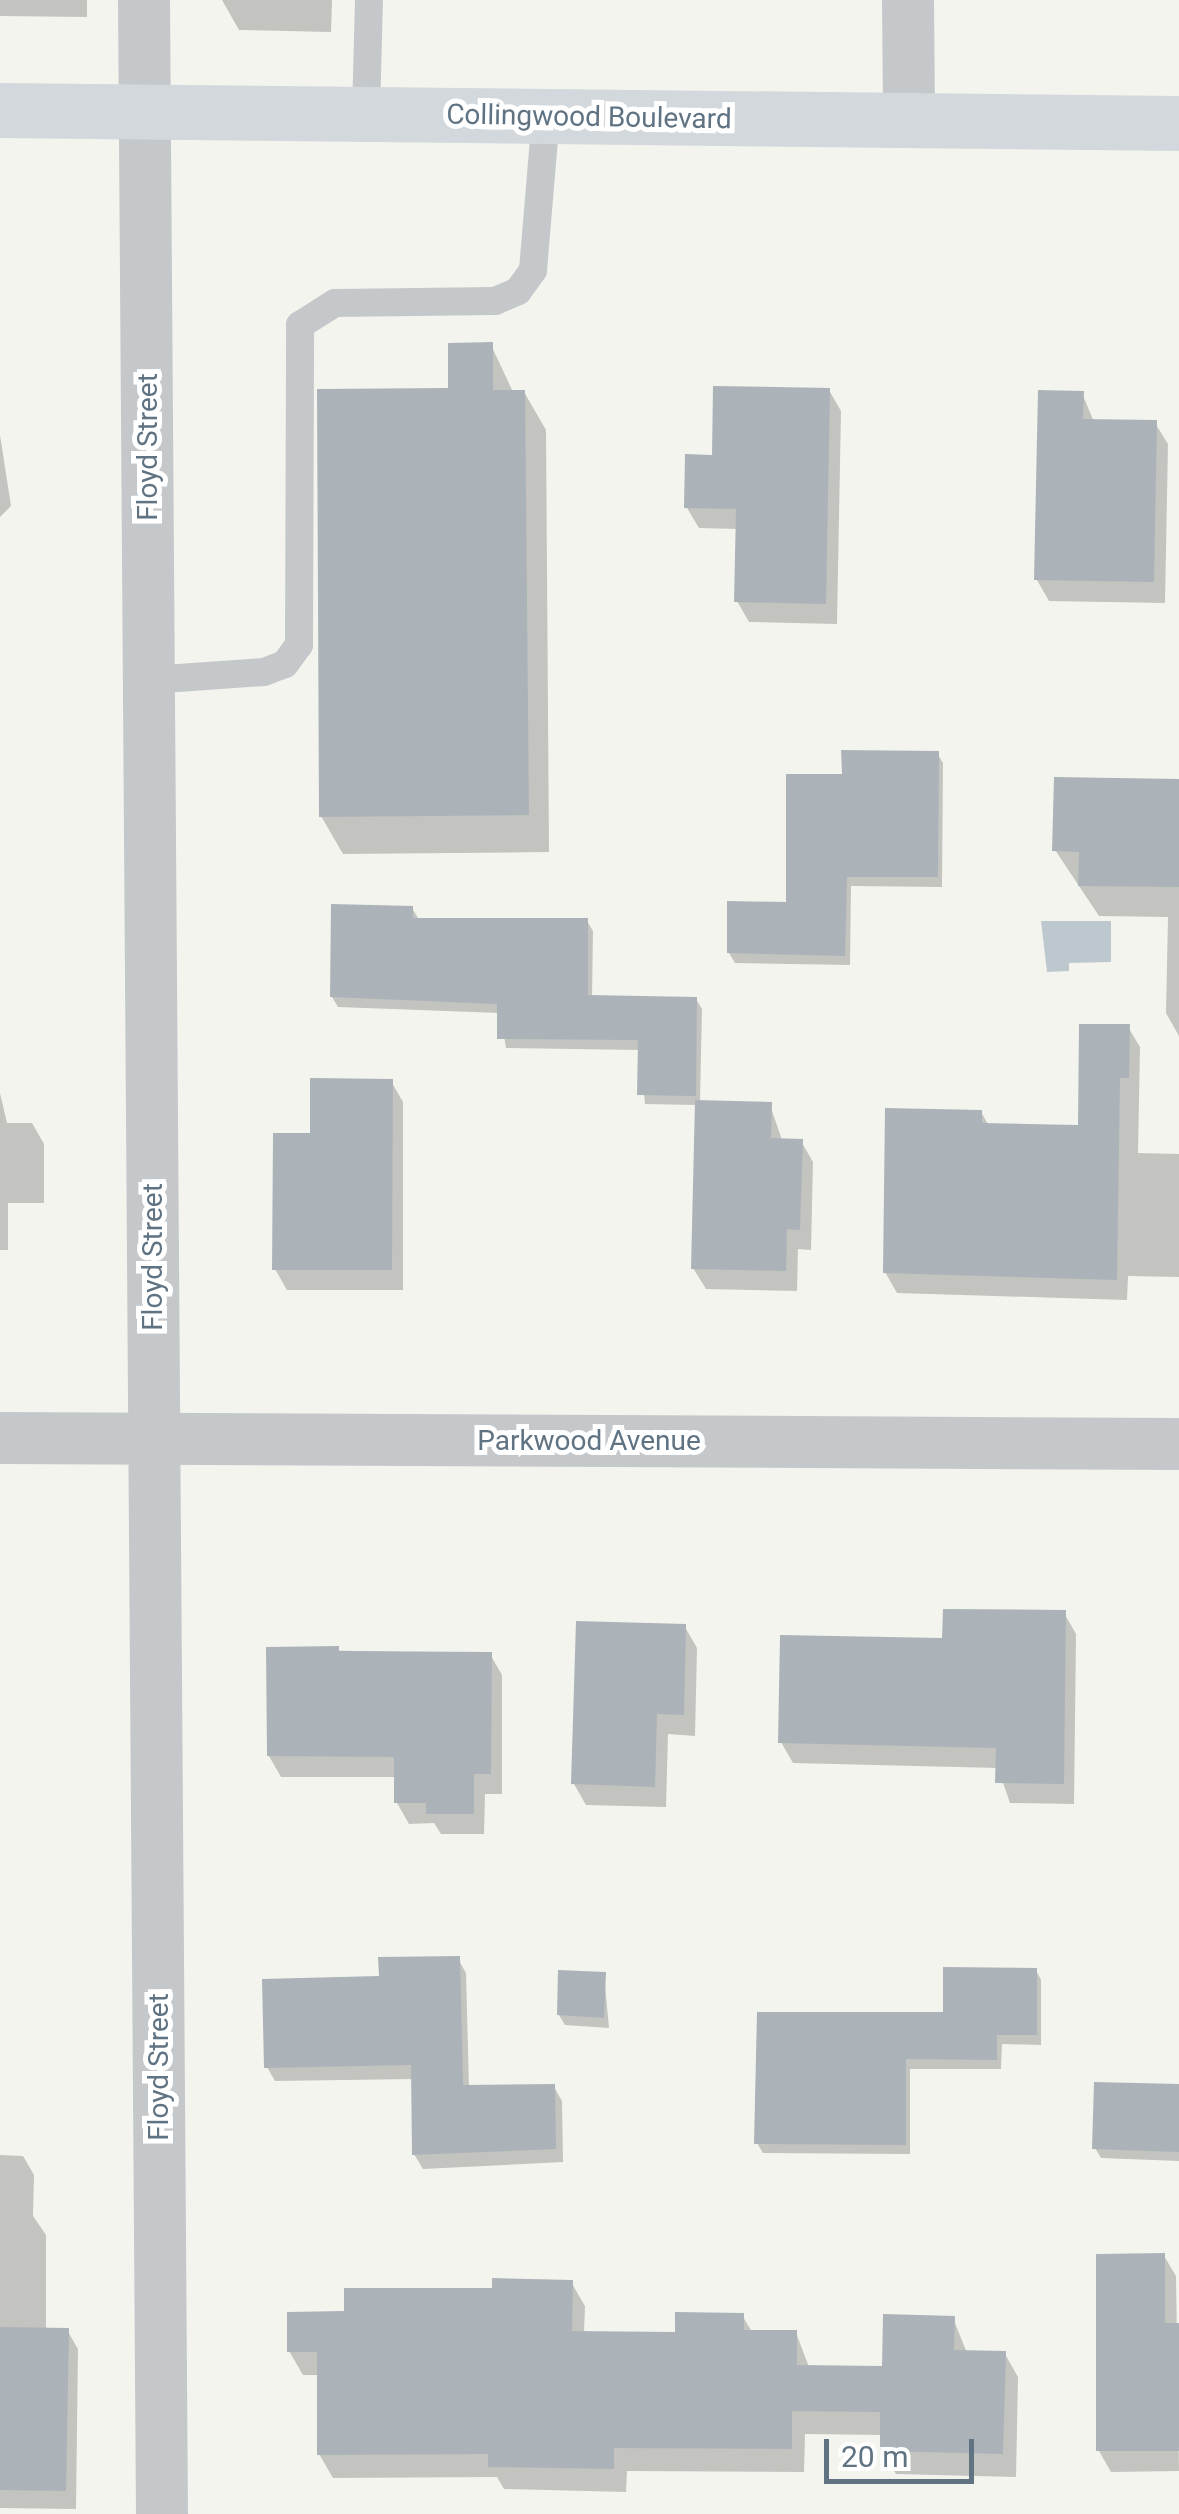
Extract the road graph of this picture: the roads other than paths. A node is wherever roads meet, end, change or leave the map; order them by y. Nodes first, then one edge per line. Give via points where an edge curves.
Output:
1 (144, 0) edge
2 (369, 0) edge
3 (908, 0) edge
4 (0, 110) edge
5 (145, 112) junction
6 (366, 114) junction
7 (546, 116) junction
8 (908, 120) junction
9 (1179, 123) edge
10 (150, 680) junction
11 (0, 1438) edge
12 (155, 1439) junction
13 (1179, 1444) edge
14 (162, 2514) edge

1 - 5 street, Floyd Street
2 - 6 lane
3 - 8 street
4 - 5 main road, Collingwood Boulevard
5 - 6 main road, Collingwood Boulevard
5 - 10 street, Floyd Street
6 - 7 main road, Collingwood Boulevard
7 - 8 main road, Collingwood Boulevard
7 - 10 lane via 534,270 518,291 495,301 335,303 300,325 302,621 299,645 286,664 212,678
8 - 9 main road, Collingwood Boulevard
10 - 12 street, Floyd Street
11 - 12 street, Parkwood Avenue
12 - 13 street, Parkwood Avenue
12 - 14 street, Floyd Street

